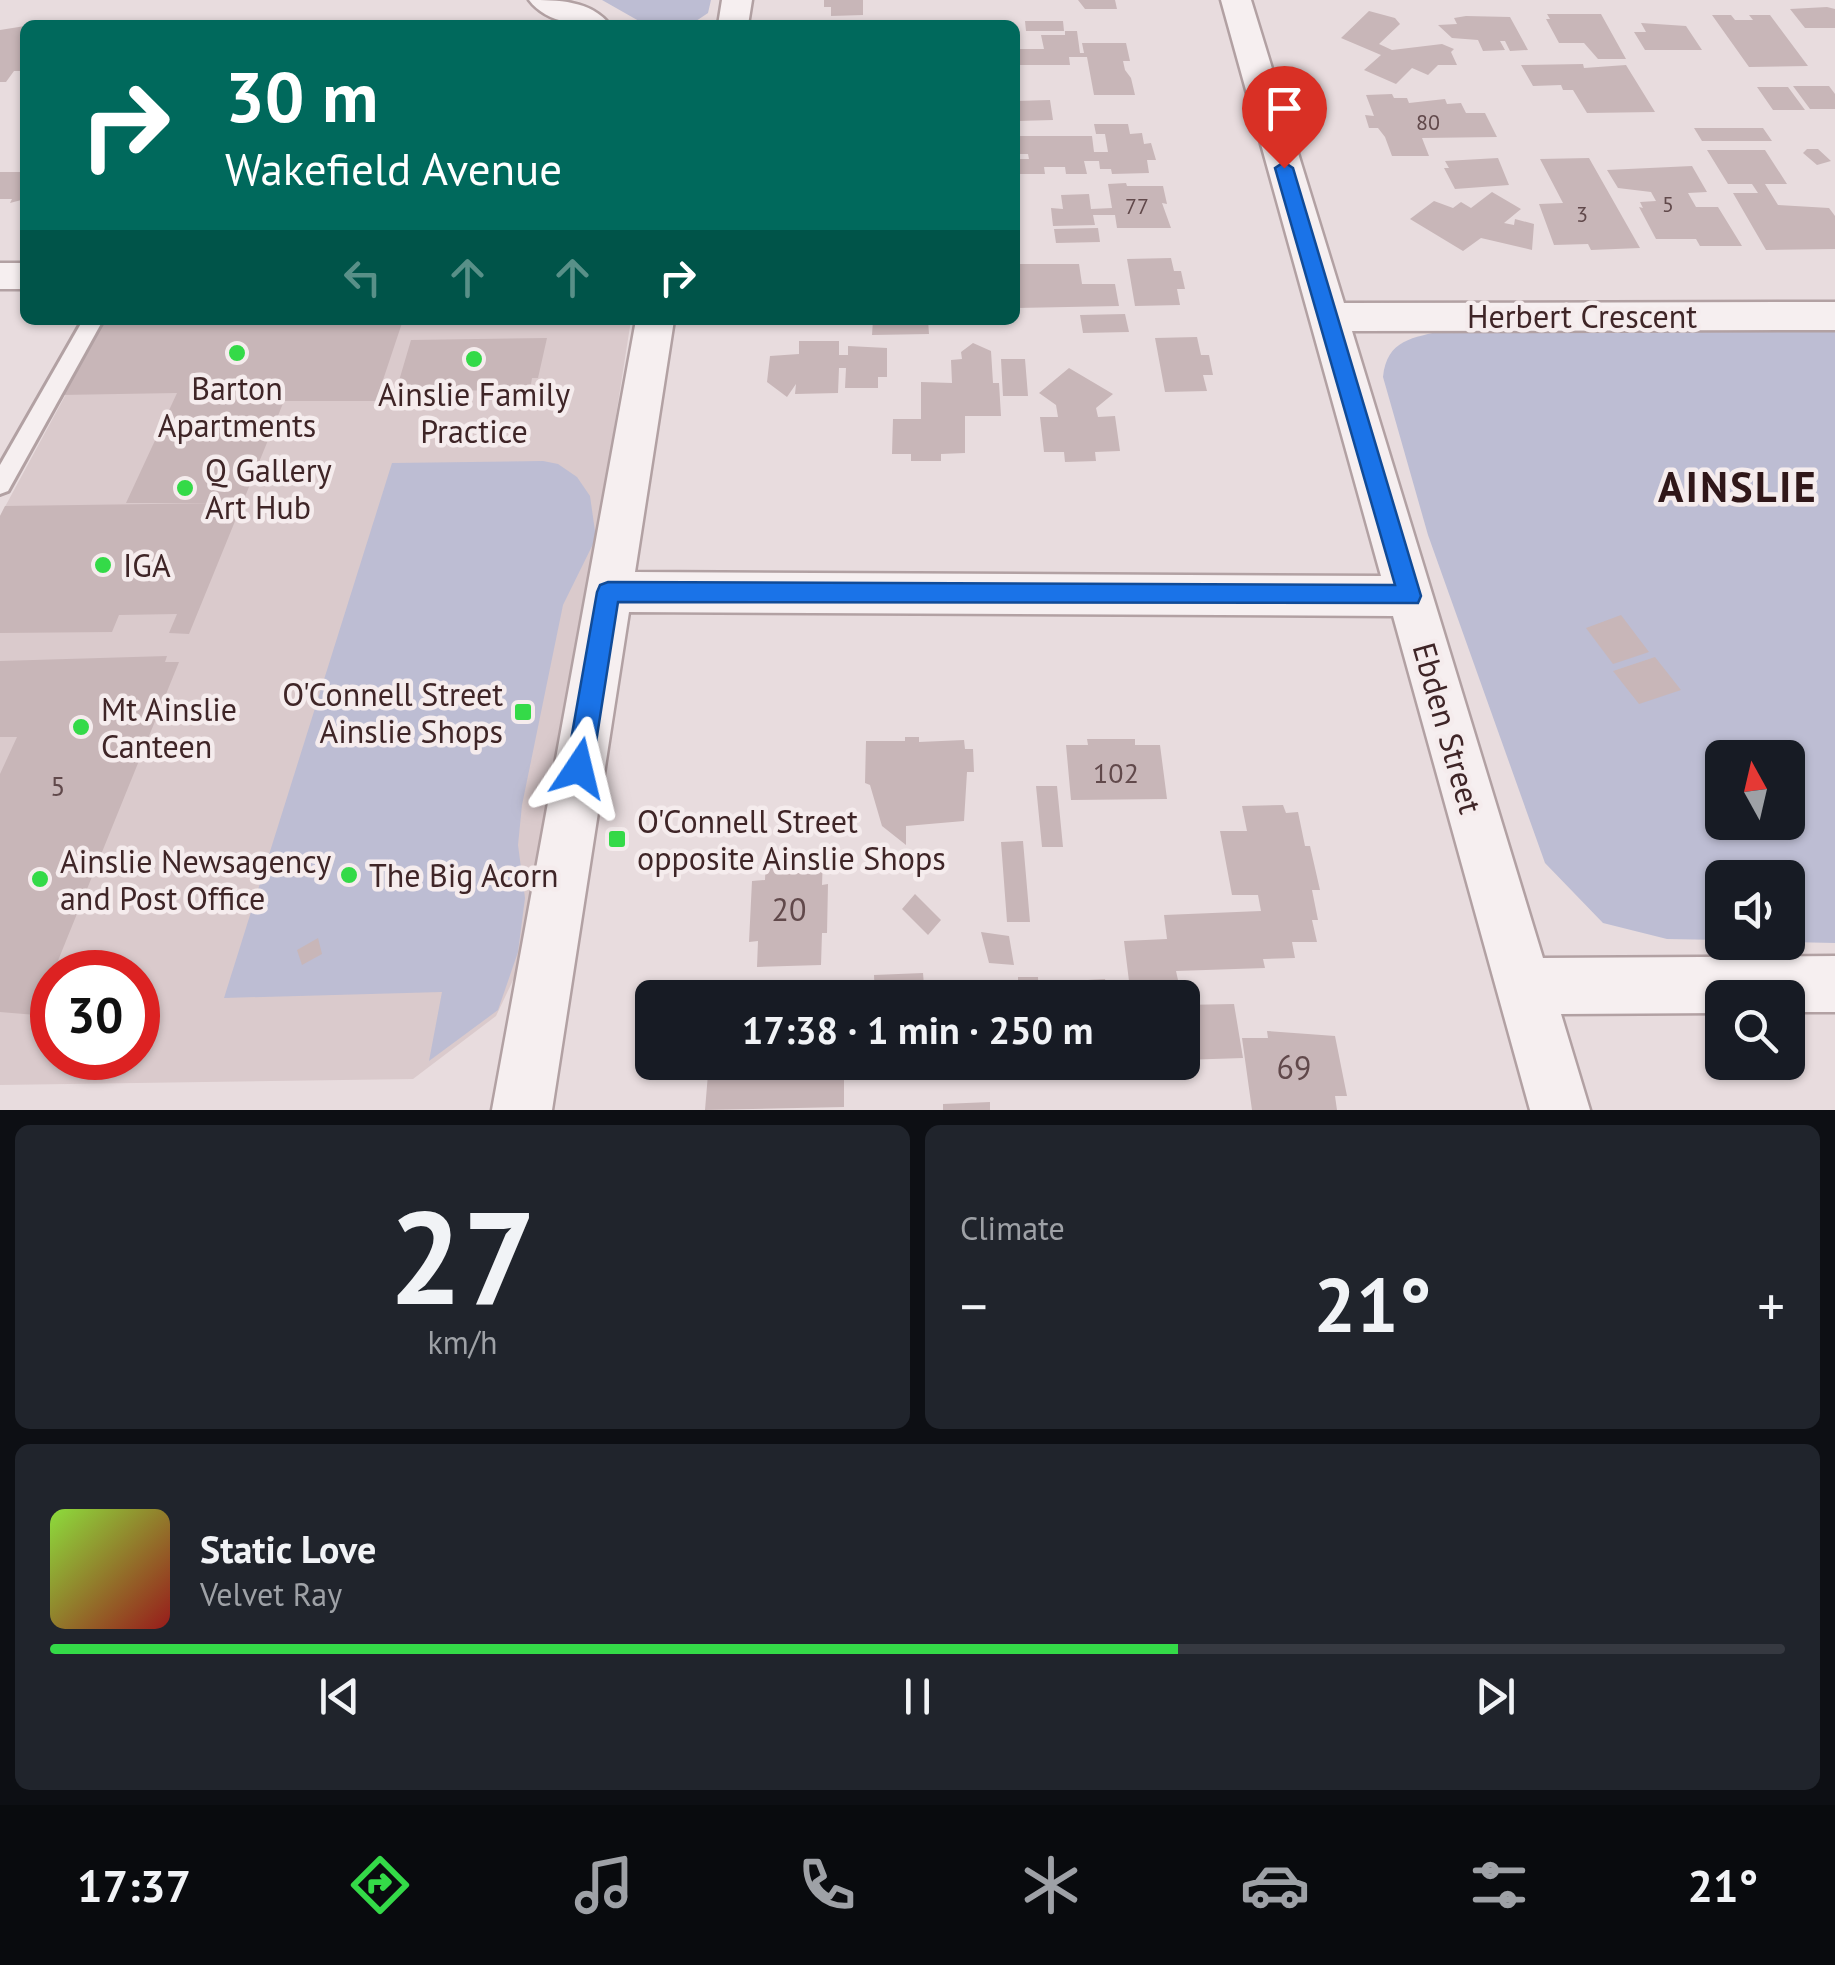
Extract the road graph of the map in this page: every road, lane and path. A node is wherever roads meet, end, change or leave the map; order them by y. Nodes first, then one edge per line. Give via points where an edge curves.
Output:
1 (544, 0) edge
2 (1236, 0) edge
3 (585, 20) edge
4 (1835, 316) edge
5 (1328, 317) junction
6 (90, 325) edge
7 (654, 325) edge
8 (0, 485) edge
9 (608, 592) junction
10 (1410, 596) junction
11 (1835, 984) edge
12 (1523, 986) junction
13 (522, 1110) edge
14 (1560, 1110) edge

1 - 3 street
2 - 5 street, Ebden Street
4 - 5 street, Herbert Crescent
5 - 10 street, Ebden Street
6 - 8 lane
7 - 9 street
9 - 10 street
9 - 13 street
10 - 12 street, Ebden Street
11 - 12 street
12 - 14 street, Ebden Street

